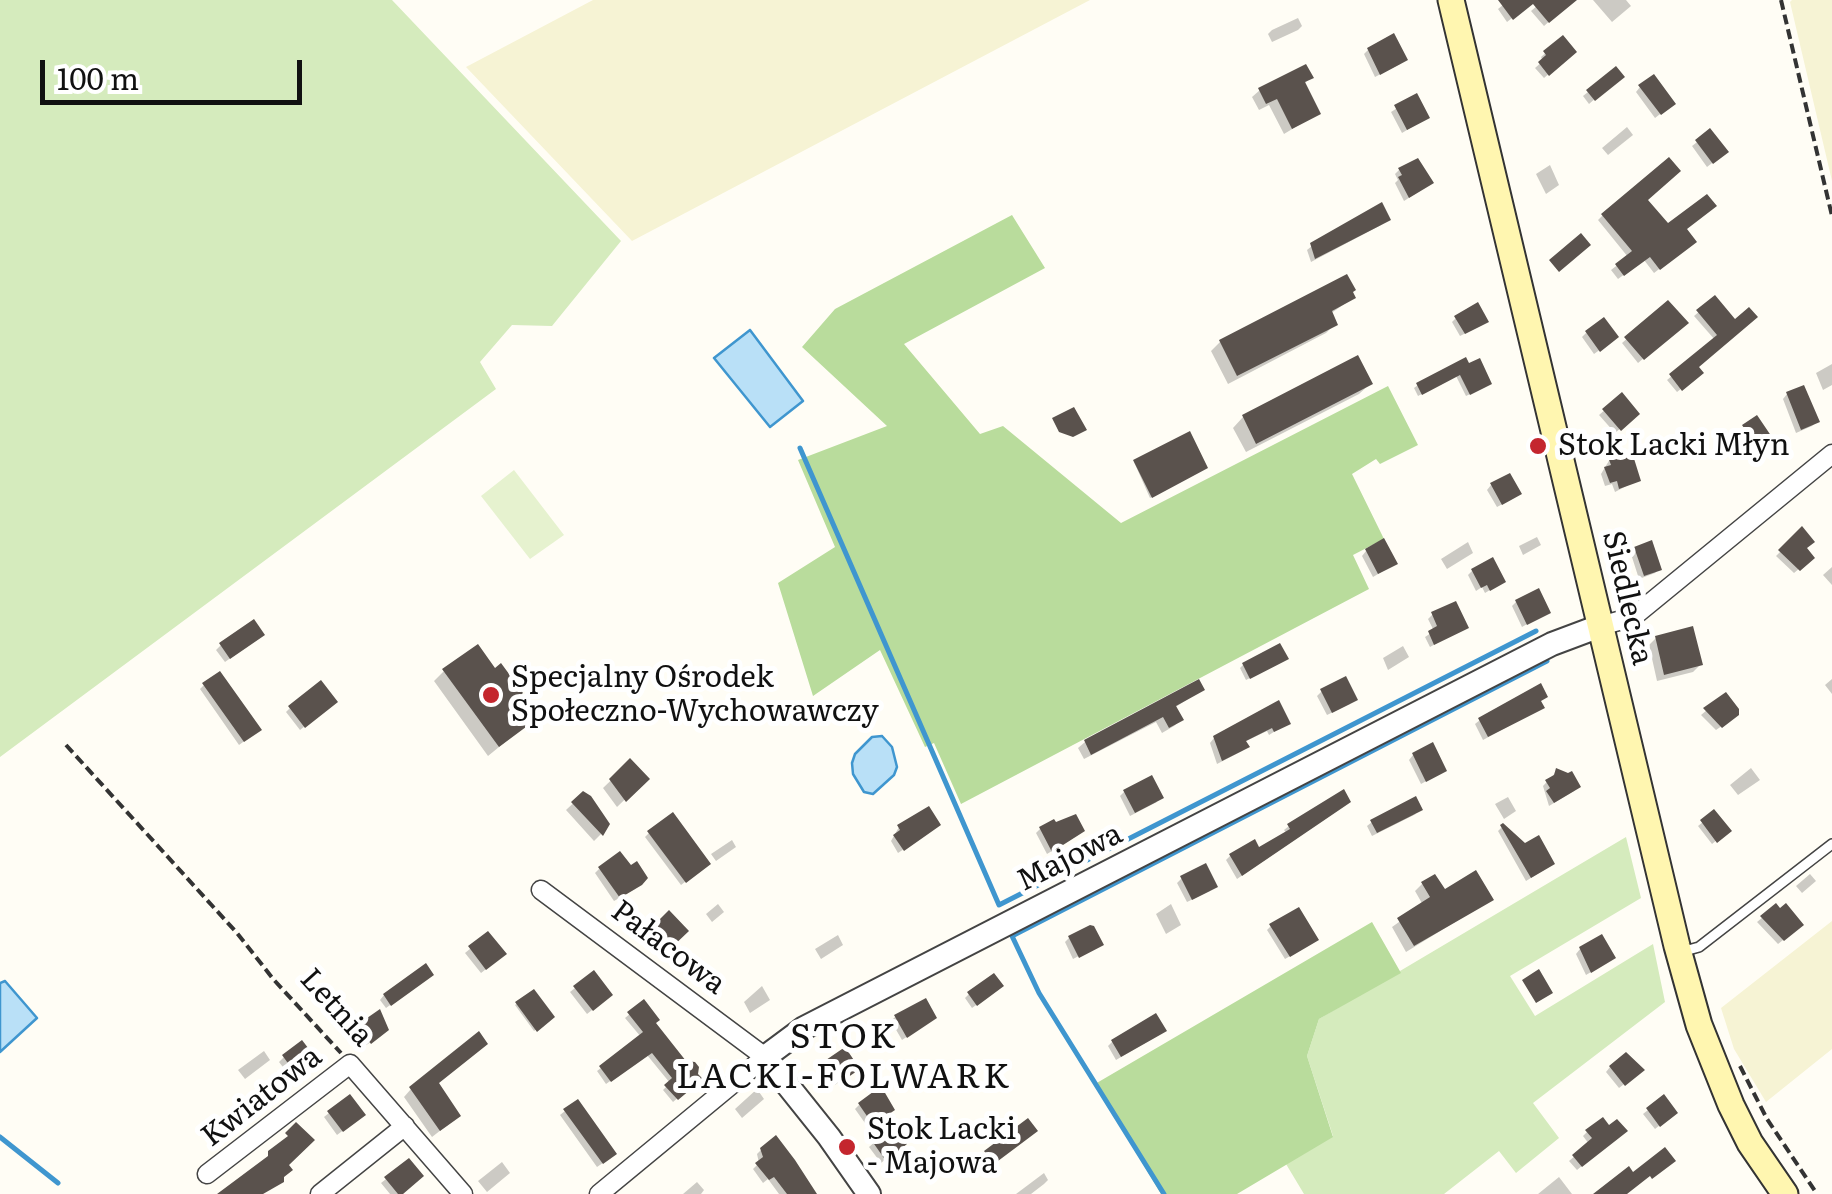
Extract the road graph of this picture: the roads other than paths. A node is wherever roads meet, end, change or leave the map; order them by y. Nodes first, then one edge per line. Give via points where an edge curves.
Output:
1 (1451, 0) edge
2 (1832, 454) edge
3 (1600, 626) junction
4 (1832, 844) edge
5 (542, 890) dead end
6 (1678, 953) junction
7 (764, 1058) junction
8 (350, 1064) joint
9 (405, 1126) junction
10 (208, 1174) dead end
11 (860, 1190) edge
12 (320, 1194) edge
13 (463, 1194) edge
14 (599, 1194) edge
15 (1785, 1194) edge

1 - 3 main road, Siedlecka
2 - 3 street via 1633,616
3 - 6 main road, Siedlecka
3 - 7 street, Majowa via 1552,644 804,1028
4 - 6 lane via 1699,948
5 - 7 street, Pałacowa
6 - 15 main road, Siedlecka via 1730,1106
7 - 11 street, Pałacowa via 829,1137
7 - 14 street, Majowa
8 - 9 street, Letnia
8 - 10 street, Kwiatowa
9 - 12 street
9 - 13 street, Letnia

